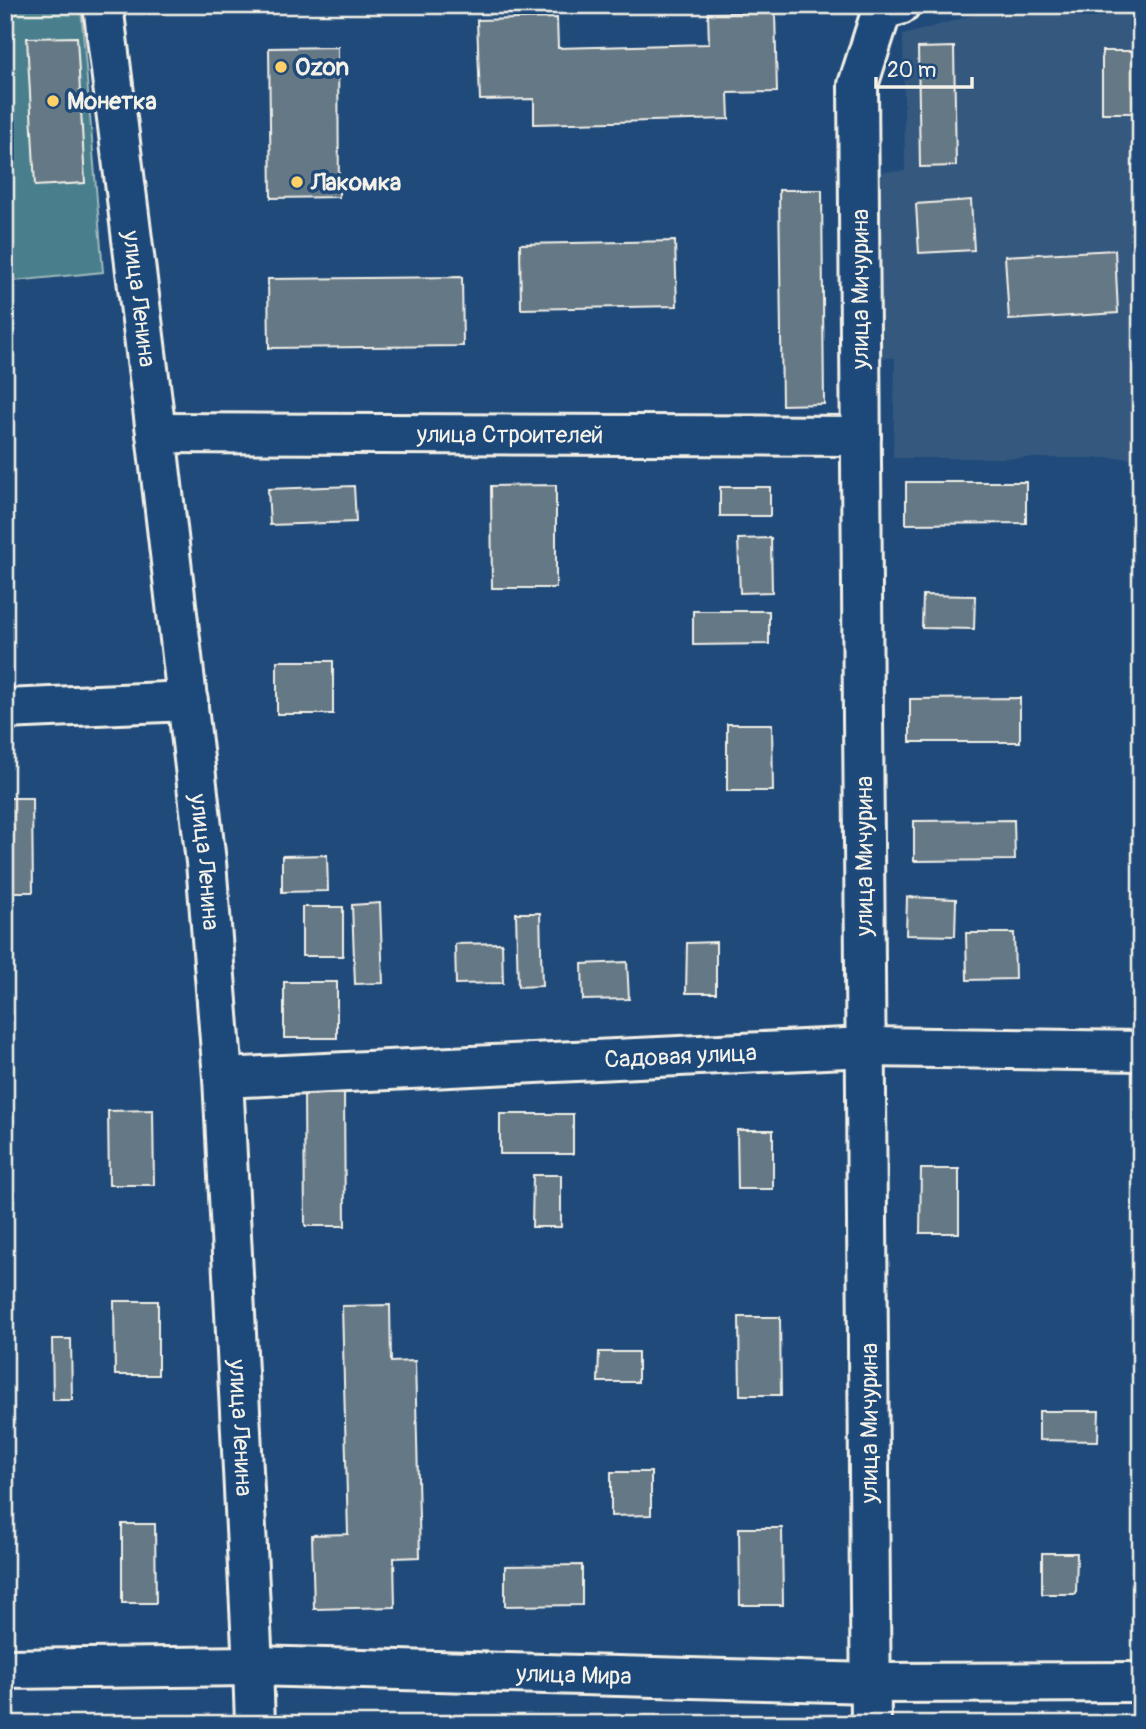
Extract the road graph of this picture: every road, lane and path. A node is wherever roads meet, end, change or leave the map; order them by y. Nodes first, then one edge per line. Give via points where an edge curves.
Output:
1 (103, 5) edge
2 (900, 5) edge
3 (156, 433) junction
4 (861, 436) junction
5 (188, 701) junction
6 (5, 709) edge
7 (866, 1047) junction
8 (1141, 1051) edge
9 (223, 1078) junction
10 (253, 1666) junction
11 (5, 1669) edge
12 (1141, 1682) edge
13 (871, 1683) junction
14 (255, 1724) edge
15 (871, 1724) edge

1 - 3 street, улица Ленина
2 - 4 street, улица Мичурина via 882,10 858,85
3 - 4 street, улица Строителей
3 - 5 street, улица Ленина
4 - 7 street, улица Мичурина
5 - 6 street
5 - 9 street, улица Ленина
7 - 8 street, Садовая улица
7 - 9 street, Садовая улица
7 - 13 street, улица Мичурина
9 - 10 street, улица Ленина
10 - 11 street, улица Мира
10 - 13 street, улица Мира
10 - 14 street, улица Ленина
12 - 13 street, улица Мира
13 - 15 street, улица Мичурина

